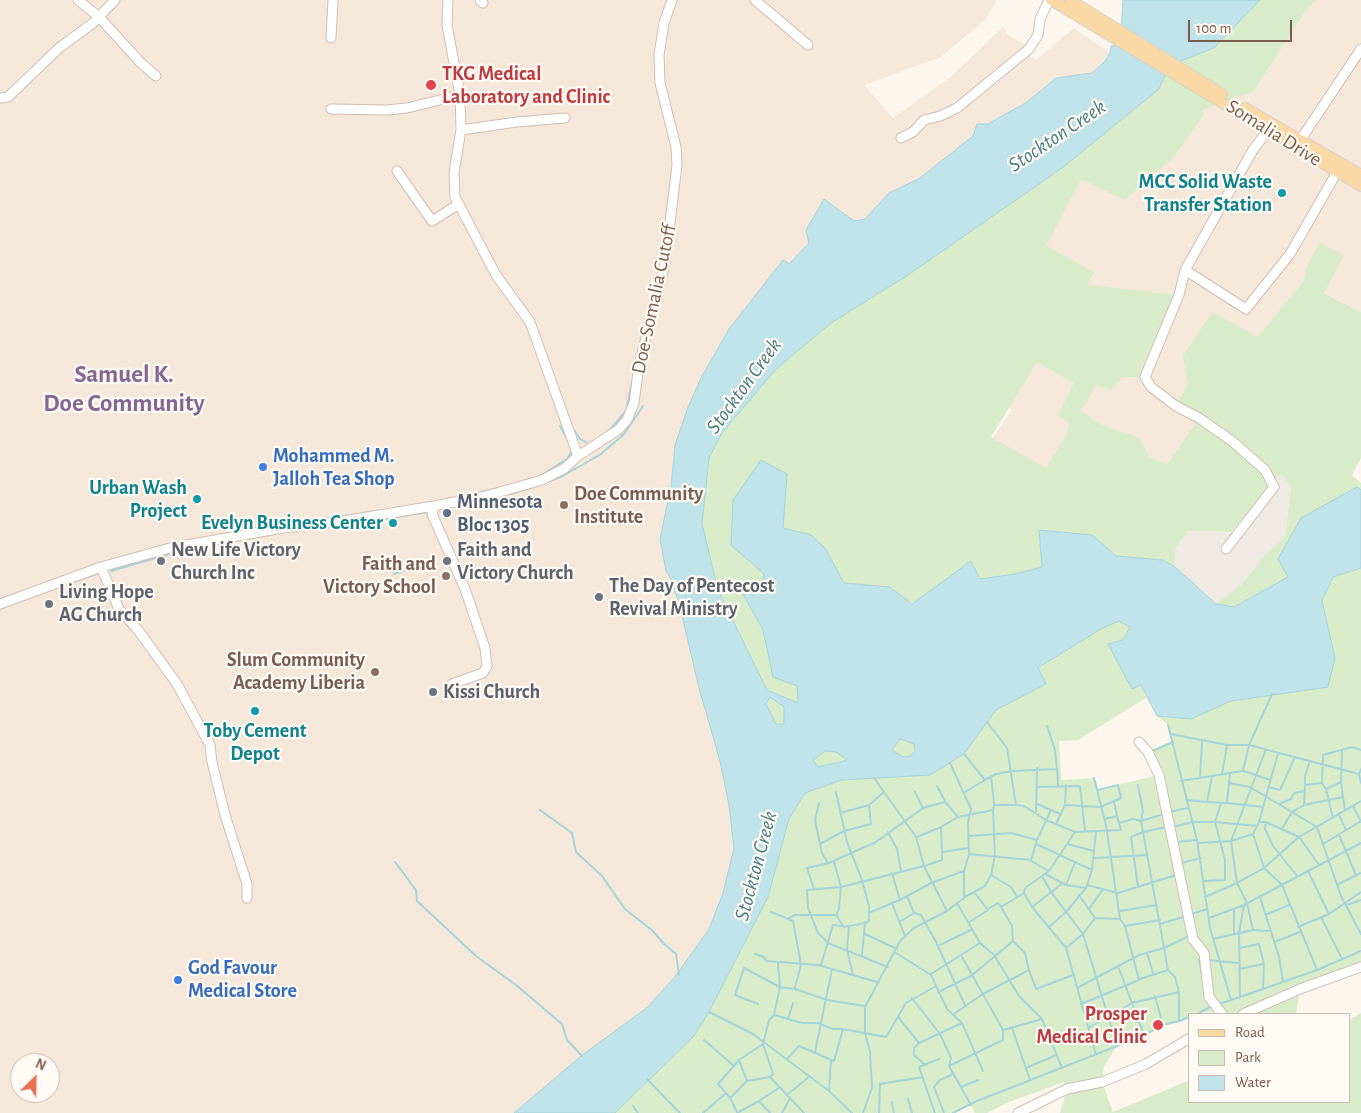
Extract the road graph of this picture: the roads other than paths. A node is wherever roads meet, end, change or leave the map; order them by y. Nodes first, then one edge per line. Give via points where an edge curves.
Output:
1 (78, 0) edge
2 (115, 0) edge
3 (333, 0) edge
4 (448, 0) edge
5 (672, 0) edge
6 (754, 0) edge
7 (1050, 0) edge
8 (1070, 0) edge
9 (99, 17) junction
10 (1116, 34) junction
11 (331, 38) dead end
12 (808, 45) dead end
13 (1361, 49) edge
14 (156, 76) dead end
15 (1188, 77) junction
16 (460, 95) junction
17 (0, 98) edge
18 (331, 109) dead end
19 (564, 118) dead end
20 (461, 130) junction
21 (1269, 130) junction
22 (901, 138) dead end
23 (1301, 139) junction
24 (397, 171) dead end
25 (1337, 172) junction
26 (1361, 175) edge
27 (1361, 186) edge
28 (459, 204) junction
29 (1184, 270) junction
30 (578, 456) junction
31 (434, 506) junction
32 (1226, 549) dead end
33 (101, 567) junction
34 (0, 604) edge
35 (452, 684) dead end
36 (1140, 742) dead end
37 (247, 898) dead end
38 (1361, 967) edge
39 (1221, 1013) edge
40 (1245, 1013) edge
41 (1188, 1039) edge
42 (1018, 1113) edge

1 - 9 street
2 - 9 street
3 - 11 street
4 - 16 street via 447,25
5 - 30 street, Doe-Somalia Cutoff via 664,23 660,55 660,84 676,147 677,165 665,264 639,365 634,403 627,420 618,430
6 - 12 street
7 - 10 main road
7 - 22 street via 1040,19 1038,35 1029,49 957,108 924,120 913,132
8 - 10 main road
9 - 14 street
9 - 17 street via 59,48 8,97
10 - 15 main road
13 - 23 street
15 - 21 main road, Somalia Drive
15 - 23 main road, Somalia Drive
16 - 18 street via 387,110
16 - 20 street
19 - 20 street
20 - 28 street via 454,182
21 - 25 main road, Somalia Drive
21 - 29 street via 1253,150
23 - 26 main road, Somalia Drive
24 - 28 street via 432,221
25 - 27 main road, Somalia Drive
25 - 29 street via 1290,254 1246,309
28 - 30 street via 496,276 530,322
29 - 32 street via 1179,295 1145,377 1151,388 1232,441 1265,470 1274,487
30 - 31 street, Doe-Somalia Cutoff via 565,468 542,480
31 - 33 street, Doe-Somalia Cutoff via 231,536
31 - 35 street via 432,514 465,589 485,648 487,666 483,673
33 - 34 street, Doe-Somalia Cutoff
33 - 37 street via 119,609 177,684 210,745 224,815 247,884
36 - 39 street via 1159,775 1192,939 1204,952 1209,997
38 - 40 street
41 - 42 street via 1146,1064 1102,1082 1067,1089

